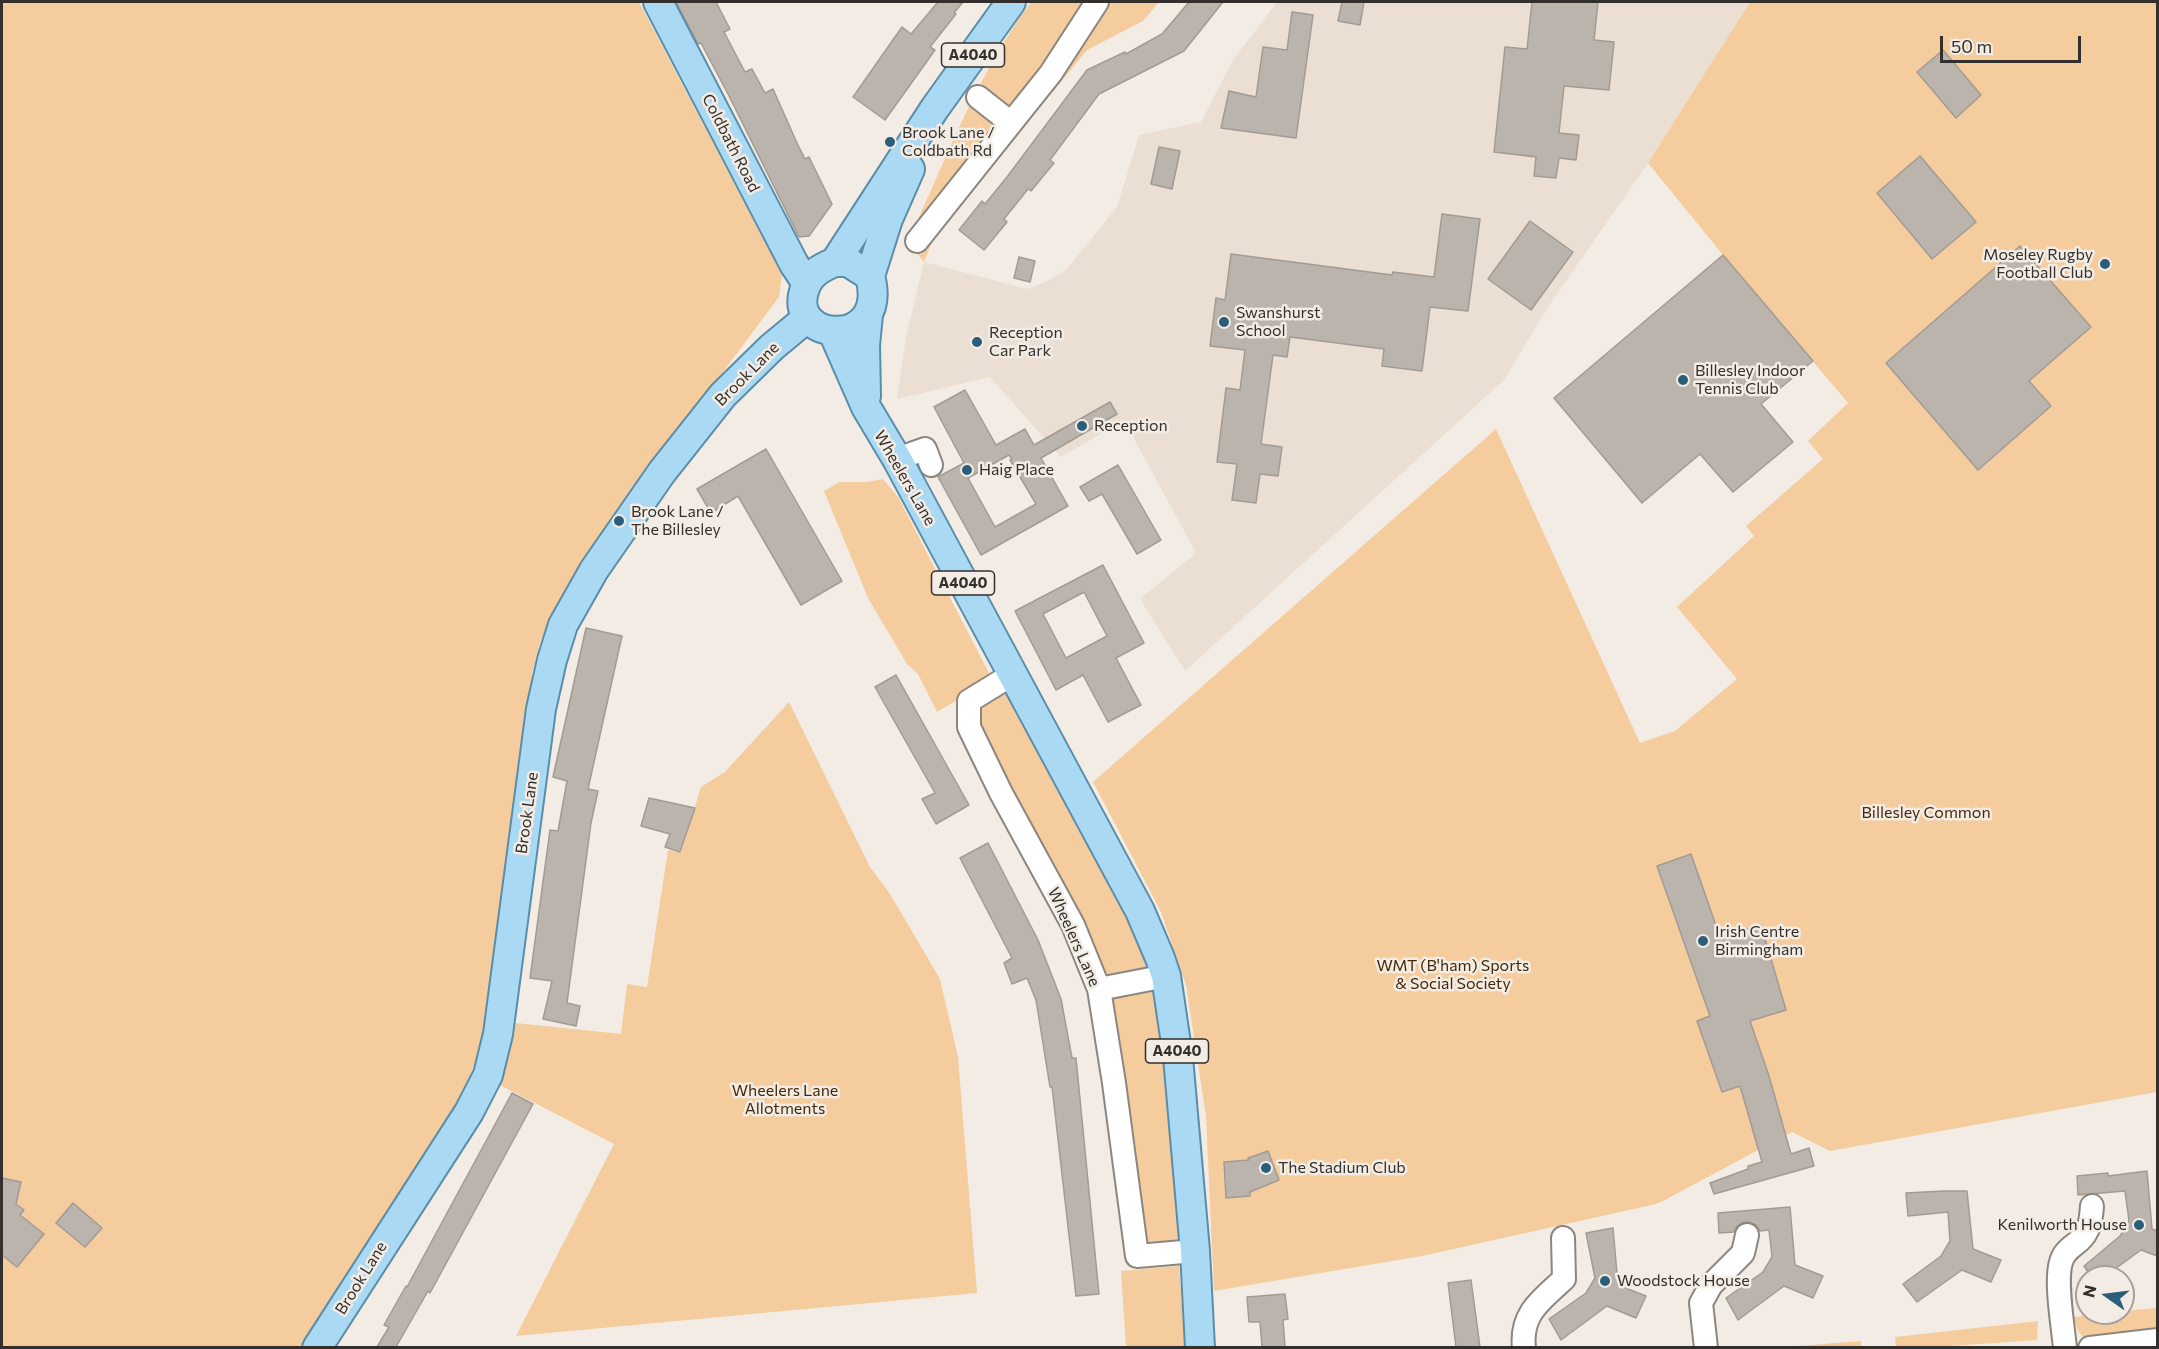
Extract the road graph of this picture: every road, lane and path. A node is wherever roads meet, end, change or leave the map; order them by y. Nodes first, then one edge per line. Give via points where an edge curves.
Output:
1 (657, 2) edge
2 (1011, 2) edge
3 (1097, 2) edge
4 (978, 97) dead end
5 (935, 108) junction
6 (1011, 123) junction
7 (917, 242) dead end
8 (836, 262) junction
9 (870, 276) junction
10 (806, 282) junction
11 (868, 315) junction
12 (807, 318) junction
13 (833, 332) junction
14 (866, 407) junction
15 (897, 459) junction
16 (932, 465) dead end
17 (1013, 674) junction
18 (1166, 976) junction
19 (1099, 989) junction
20 (2092, 1206) dead end
21 (1747, 1235) dead end
22 (1563, 1238) dead end
23 (1195, 1251) junction
24 (2157, 1340) edge
25 (317, 1347) edge
26 (1200, 1347) edge
27 (1524, 1347) edge
28 (1706, 1347) edge
29 (2065, 1347) edge
30 (2090, 1347) edge

1 - 10 main road, Coldbath Road
2 - 5 main road, A4040
3 - 6 street via 1051,73
4 - 6 street
5 - 8 main road, A4040
5 - 9 main road, A4040 via 888,219
6 - 7 street
8 - 9 main road via 848,262
8 - 10 main road via 815,272
9 - 11 main road via 873,302
10 - 12 main road via 802,296
11 - 13 main road via 850,330
11 - 14 main road, Wheelers Lane / A4040
12 - 13 main road via 821,329
12 - 25 main road, Brook Lane via 723,395 662,472 594,570 563,625 541,709 498,1034 488,1075 463,1121
13 - 14 main road, Wheelers Lane / A4040
14 - 15 main road, Wheelers Lane / A4040
15 - 16 street via 925,449
15 - 17 main road, Wheelers Lane / A4040
17 - 18 main road, Wheelers Lane / A4040 via 1140,911
17 - 19 street, Wheelers Lane via 969,701 969,727 1073,925
18 - 19 street
18 - 23 main road, Wheelers Lane / A4040 via 1178,1057
19 - 23 street, Wheelers Lane via 1137,1256
20 - 29 street via 2091,1223 2061,1262
21 - 28 street via 1743,1252 1711,1285 1701,1303
22 - 27 street via 1564,1279 1527,1318
23 - 26 main road, Wheelers Lane / A4040
24 - 30 street

